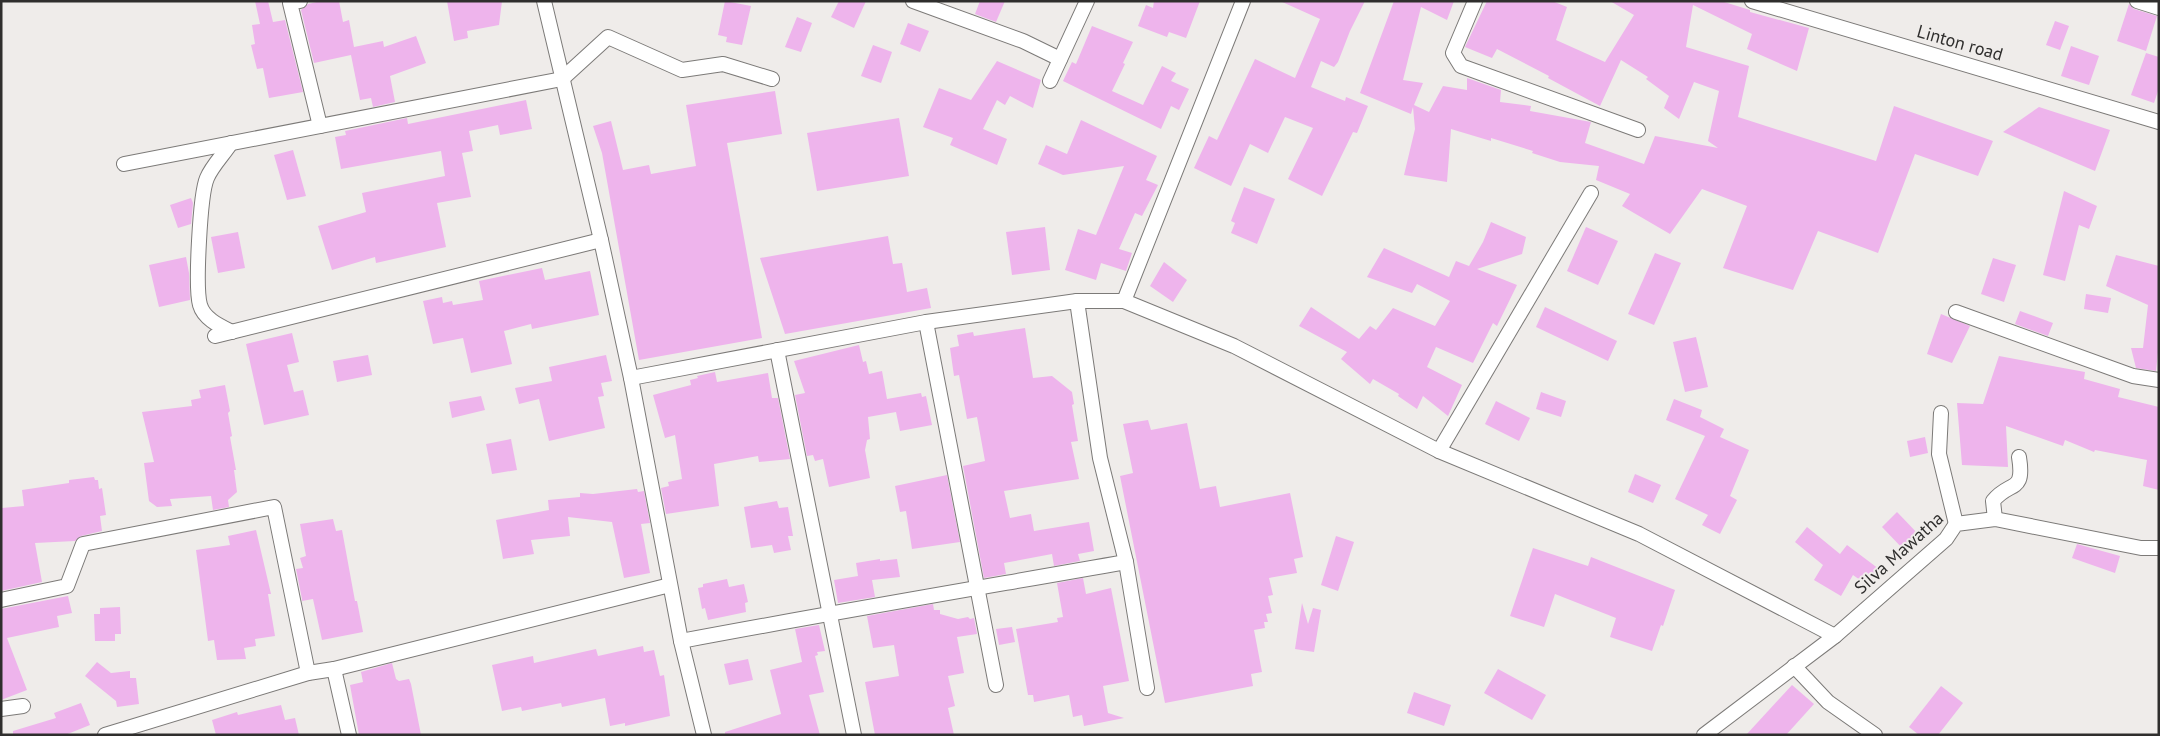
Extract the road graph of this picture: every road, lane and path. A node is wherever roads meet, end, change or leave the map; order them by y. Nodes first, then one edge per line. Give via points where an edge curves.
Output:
1 (300, 1) edge
2 (544, 1) edge
3 (913, 1) edge
4 (1087, 1) edge
5 (1243, 1) edge
6 (1475, 1) edge
7 (1752, 1) edge
8 (2137, 1) edge
9 (2159, 8) edge
10 (1060, 59) junction
11 (772, 79) dead end
12 (562, 80) junction
13 (1050, 81) dead end
14 (2159, 122) edge
15 (320, 126) junction
16 (1638, 130) dead end
17 (232, 143) junction
18 (124, 164) dead end
19 (1591, 193) dead end
20 (602, 240) junction
21 (1076, 301) junction
22 (1124, 301) junction
23 (1956, 312) dead end
24 (926, 322) junction
25 (232, 332) junction
26 (215, 336) dead end
27 (777, 350) junction
28 (631, 378) junction
29 (2159, 380) edge
30 (1941, 414) dead end
31 (1439, 451) junction
32 (2019, 457) dead end
33 (1995, 519) junction
34 (1956, 524) junction
35 (2159, 548) edge
36 (1126, 562) junction
37 (670, 585) junction
38 (977, 588) junction
39 (1, 600) edge
40 (829, 613) junction
41 (1835, 636) junction
42 (681, 641) junction
43 (1794, 666) junction
44 (334, 669) junction
45 (308, 673) junction
46 (996, 685) dead end
47 (1147, 688) dead end
48 (23, 706) dead end
49 (1, 709) edge
50 (105, 735) edge
51 (349, 735) edge
52 (704, 735) edge
53 (854, 735) edge
54 (1704, 735) edge
55 (1875, 735) edge

1 - 15 street via 290,3
2 - 12 street
3 - 10 street via 1023,41
4 - 10 street
5 - 22 street
6 - 16 street via 1453,53 1461,66
7 - 14 street, Linton road
8 - 9 street
10 - 13 street
11 - 12 street via 723,64 682,70 608,37
12 - 15 street
12 - 20 street
15 - 17 street
17 - 18 street
17 - 25 street via 207,178 198,286 200,306 213,322
19 - 31 street
20 - 25 street
20 - 28 street
21 - 22 street
21 - 24 street
21 - 36 street via 1100,458
22 - 31 street via 1234,346
23 - 29 street via 2133,376
24 - 27 street
24 - 38 street
25 - 26 street
27 - 28 street
27 - 40 street
28 - 37 street
30 - 34 street via 1939,454
31 - 41 street via 1639,534
32 - 33 street via 2022,474 2017,484 1993,500
33 - 34 street, Silva Mawatha
33 - 35 street, Silva Mawatha via 2141,548
34 - 41 street, Silva Mawatha via 1946,539
36 - 38 street
36 - 47 street
37 - 42 street
37 - 44 street
38 - 40 street
38 - 46 street
39 - 45 street via 67,586 83,544 274,508
40 - 42 street
40 - 53 street
41 - 43 street, Silva Mawatha
42 - 52 street
43 - 54 street, Silva Mawatha
43 - 55 street via 1828,702
44 - 45 street
44 - 51 street
45 - 50 street
48 - 49 street

